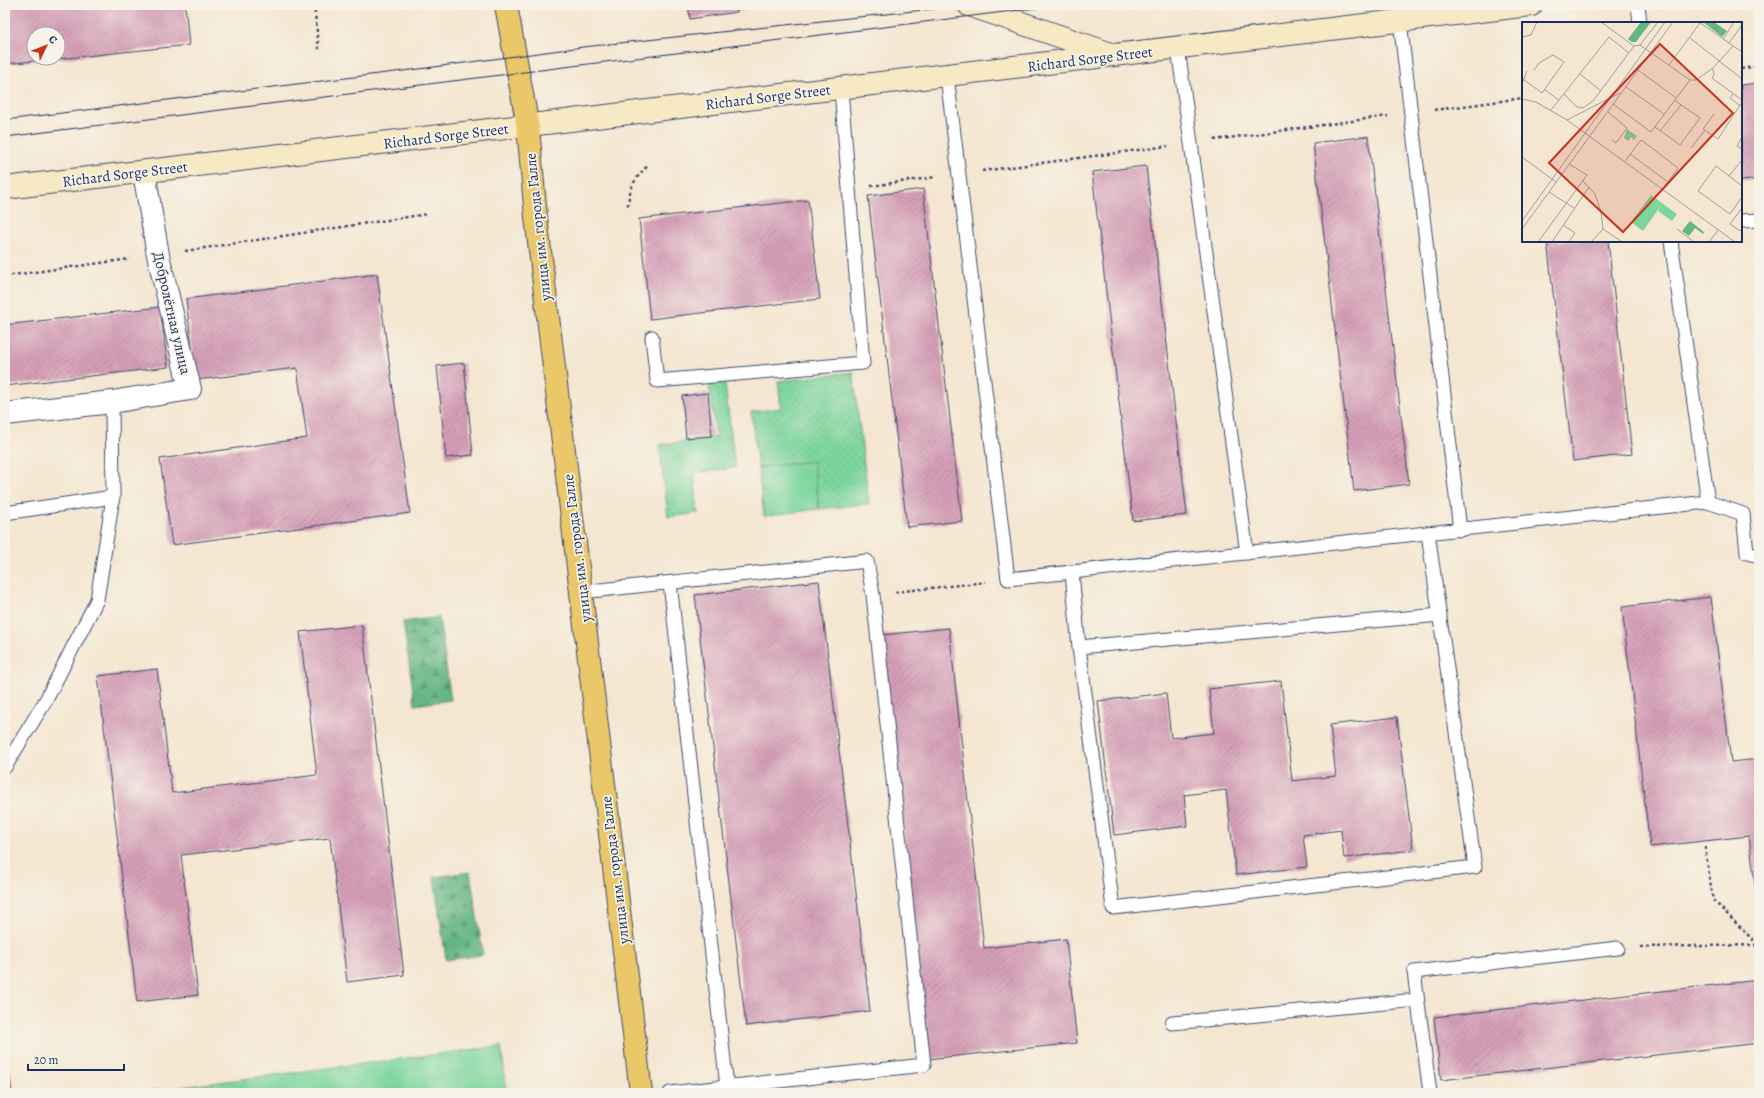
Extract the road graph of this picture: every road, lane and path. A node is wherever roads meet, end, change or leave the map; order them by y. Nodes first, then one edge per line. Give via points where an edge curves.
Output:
1 (314, 5) edge
2 (506, 5) edge
3 (969, 5) edge
4 (1531, 5) edge
5 (1638, 5) edge
6 (1400, 21) junction
7 (1640, 22) edge
8 (1178, 48) junction
9 (319, 49) dead end
10 (1116, 55) junction
11 (1759, 66) edge
12 (1742, 69) edge
13 (947, 76) junction
14 (842, 89) junction
15 (528, 127) junction
16 (649, 165) dead end
17 (144, 172) junction
18 (5, 188) edge
19 (628, 206) dead end
20 (427, 214) dead end
21 (1759, 220) edge
22 (1742, 221) edge
23 (1671, 242) edge
24 (158, 255) junction
25 (5, 276) edge
26 (652, 337) dead end
27 (112, 402) junction
28 (5, 414) edge
29 (113, 497) junction
30 (1708, 502) junction
31 (5, 513) edge
32 (1460, 530) junction
33 (1428, 533) junction
34 (1247, 553) junction
35 (1759, 556) edge
36 (1072, 573) junction
37 (1008, 579) junction
38 (670, 583) junction
39 (582, 592) junction
40 (873, 595) junction
41 (1440, 615) junction
42 (1079, 647) junction
43 (5, 767) edge
44 (1706, 847) dead end
45 (1758, 945) edge
46 (1618, 948) joint
47 (1417, 1000) junction
48 (1172, 1023) dead end
49 (727, 1087) junction
50 (641, 1093) edge
51 (670, 1093) edge
52 (1430, 1093) edge

1 - 9 path
2 - 15 main road, улица им. города Галле
3 - 10 main road
4 - 6 main road, Richard Sorge Street
5 - 7 lane
6 - 8 main road, Richard Sorge Street
6 - 32 lane
8 - 10 main road, Richard Sorge Street
8 - 34 lane
10 - 13 main road, Richard Sorge Street
11 - 12 path
13 - 14 main road, Richard Sorge Street
13 - 37 lane
14 - 15 main road, Richard Sorge Street
14 - 26 lane via 862,363 657,381
15 - 17 main road, Richard Sorge Street
15 - 39 main road, улица им. города Галле via 536,217
16 - 19 path via 639,173 632,184
17 - 18 main road, Richard Sorge Street
17 - 24 street, Добролётная улица
20 - 24 path
21 - 22 lane
23 - 30 lane
24 - 25 path
24 - 27 street, Добролётная улица via 190,389
27 - 28 street, Добролётная улица
27 - 29 lane
29 - 31 lane
29 - 43 lane via 97,600 46,700
30 - 32 lane
30 - 35 lane via 1744,514 1747,553
32 - 33 lane
33 - 34 lane
33 - 41 lane
34 - 36 lane
36 - 37 lane
36 - 42 lane
37 - 40 path
38 - 39 lane
38 - 40 lane via 867,561
38 - 49 lane
39 - 50 main road, улица им. города Галле
40 - 49 lane via 924,1065
41 - 42 lane
41 - 42 lane via 1475,867 1113,908
44 - 45 path via 1713,900
45 - 46 path
46 - 47 lane via 1414,972
47 - 48 lane
47 - 52 lane
49 - 51 lane

